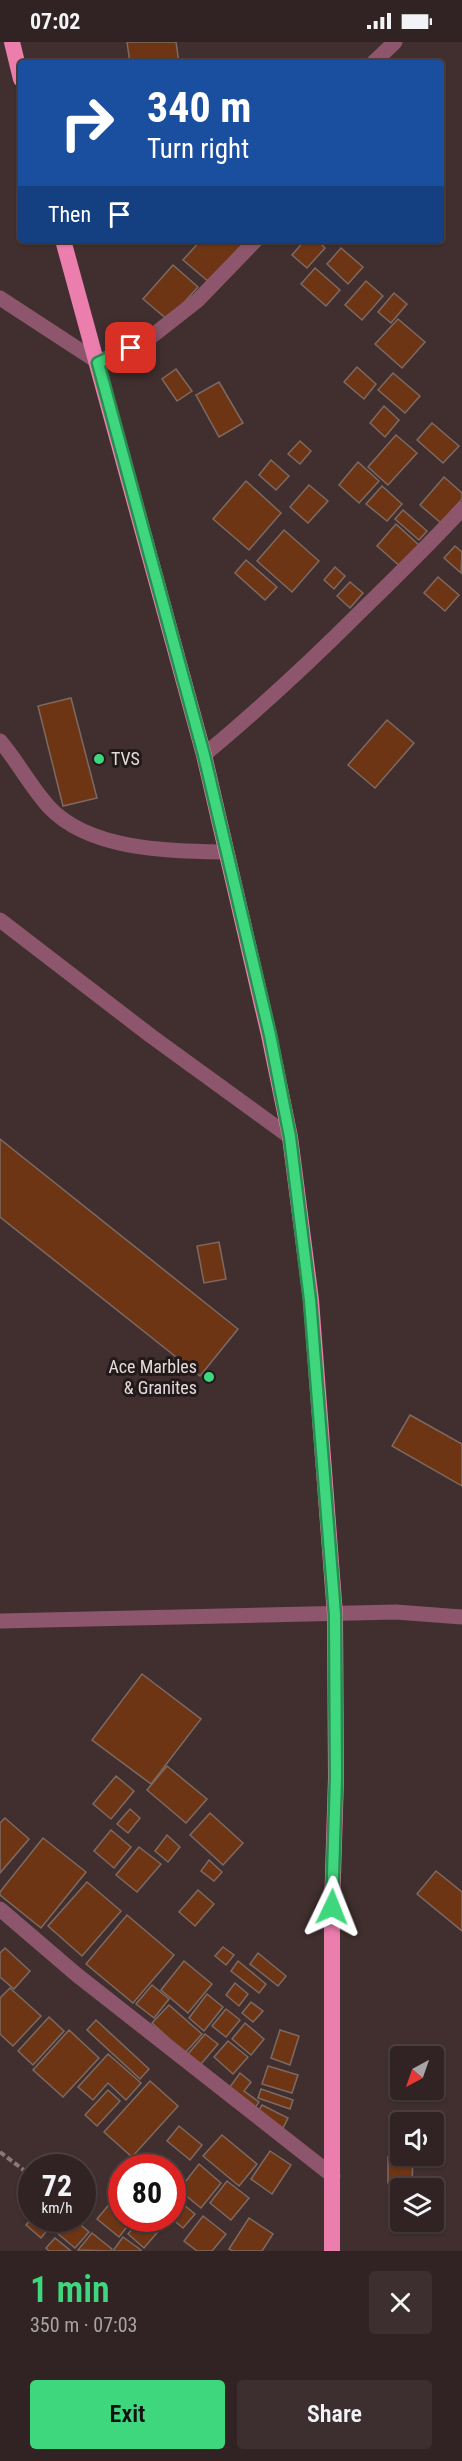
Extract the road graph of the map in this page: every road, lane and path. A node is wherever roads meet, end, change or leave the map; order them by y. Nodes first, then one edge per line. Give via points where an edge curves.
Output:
1 (12, 42) edge
2 (395, 42) edge
3 (376, 60) edge
4 (18, 67) edge
5 (64, 243) edge
6 (253, 243) edge
7 (0, 298) edge
8 (98, 363) junction
9 (462, 509) edge
10 (0, 741) edge
11 (204, 755) junction
12 (227, 852) junction
13 (0, 920) edge
14 (290, 1137) junction
15 (335, 1615) junction
16 (462, 1617) edge
17 (0, 1621) edge
18 (0, 1909) edge
19 (0, 2152) edge
20 (18, 2166) edge
21 (333, 2176) junction
22 (332, 2251) edge

1 - 4 highway
2 - 3 street
5 - 8 highway
6 - 8 street via 198,300 147,340
7 - 8 street
8 - 11 highway
9 - 11 street via 304,668
10 - 12 street via 51,809 76,829 113,841 175,851
11 - 12 highway
12 - 14 highway
13 - 14 street
14 - 15 highway via 310,1300
15 - 16 street via 396,1612
15 - 17 street
15 - 21 highway
18 - 21 street
19 - 20 path
21 - 22 highway

